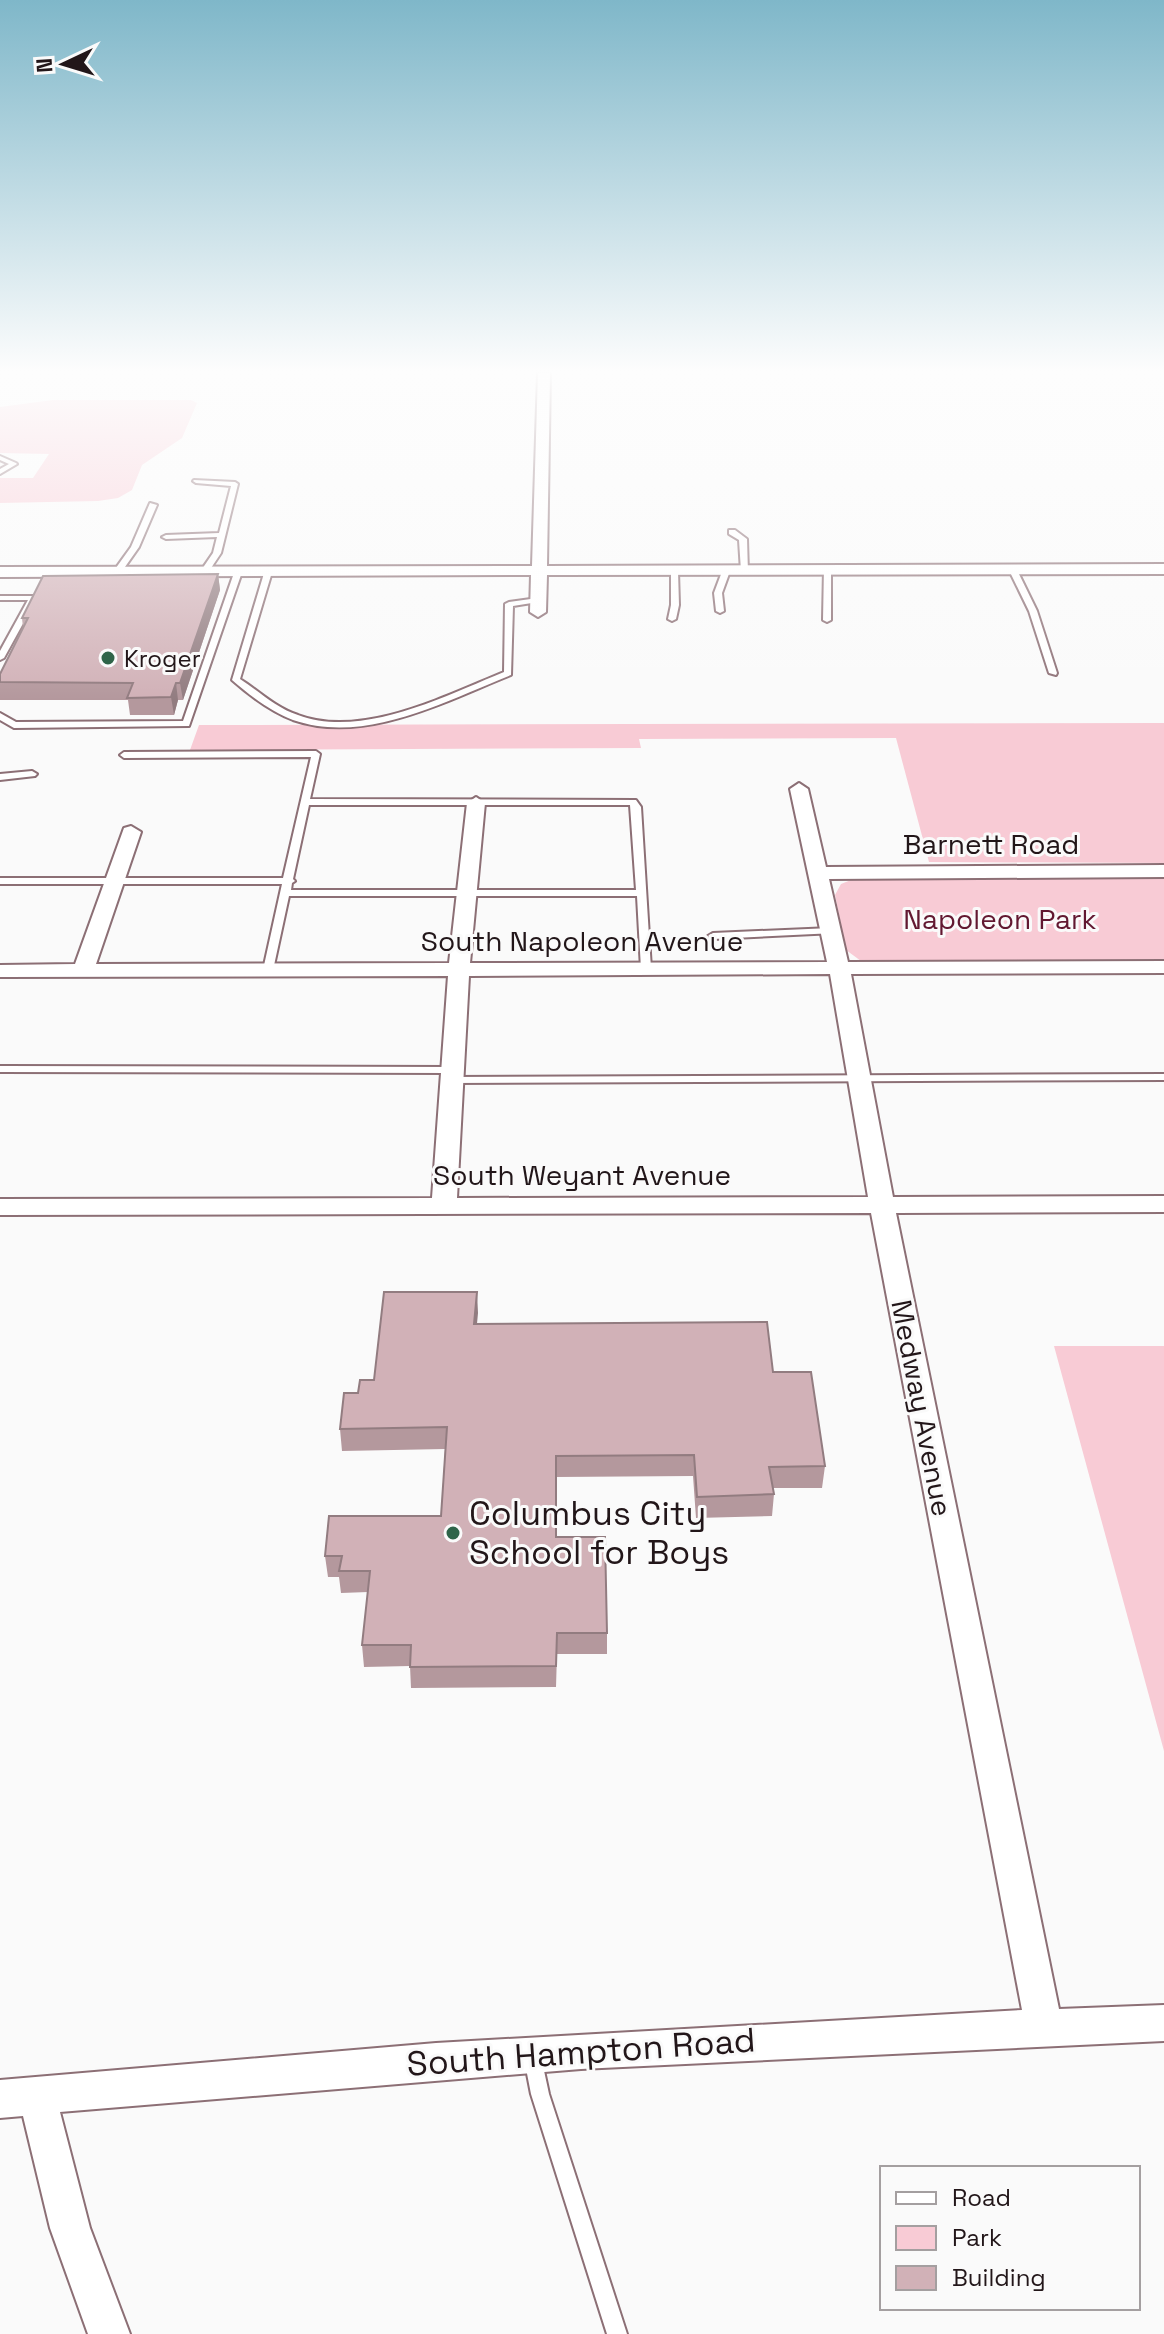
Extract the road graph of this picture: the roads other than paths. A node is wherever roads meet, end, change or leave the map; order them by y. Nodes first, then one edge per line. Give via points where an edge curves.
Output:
1 (208, 482) edge
2 (540, 482) edge
3 (153, 505) dead end
4 (732, 532) dead end
5 (221, 535) junction
6 (166, 537) dead end
7 (1164, 569) edge
8 (827, 570) junction
9 (1013, 570) junction
10 (537, 571) junction
11 (674, 571) junction
12 (726, 571) junction
13 (745, 571) junction
14 (0, 572) edge
15 (46, 572) junction
16 (117, 572) junction
17 (204, 572) junction
18 (238, 572) junction
19 (268, 572) junction
20 (0, 598) edge
21 (33, 598) junction
22 (538, 606) joint
23 (720, 611) dead end
24 (672, 619) dead end
25 (827, 620) dead end
26 (5, 642) edge
27 (0, 658) edge
28 (1053, 673) dead end
29 (0, 716) edge
30 (14, 725) junction
31 (0, 731) edge
32 (124, 755) dead end
33 (32, 774) dead end
34 (0, 777) edge
35 (799, 789) dead end
36 (305, 802) junction
37 (476, 803) junction
38 (131, 832) dead end
39 (1164, 871) edge
40 (819, 873) junction
41 (114, 880) junction
42 (0, 881) edge
43 (289, 887) junction
44 (467, 893) junction
45 (642, 893) junction
46 (831, 931) junction
47 (713, 936) dead end
48 (1164, 967) edge
49 (839, 968) junction
50 (459, 969) junction
51 (646, 969) junction
52 (268, 970) junction
53 (0, 971) edge
54 (83, 971) junction
55 (0, 1069) edge
56 (451, 1075) junction
57 (858, 1077) junction
58 (1164, 1077) edge
59 (882, 1204) junction
60 (1164, 1204) edge
61 (444, 1206) junction
62 (0, 1207) edge
63 (1164, 2023) edge
64 (1044, 2027) junction
65 (533, 2054) junction
66 (18, 2097) edge
67 (109, 2334) edge
68 (617, 2334) edge

1 - 5 lane via 235,484
2 - 10 street
3 - 16 lane via 135,547
4 - 13 lane via 743,539
5 - 6 lane
5 - 17 lane
7 - 9 street
8 - 9 street
8 - 13 street
8 - 25 lane
9 - 28 lane
10 - 11 street
10 - 19 street
10 - 22 street
11 - 12 street
11 - 24 lane
12 - 13 street
12 - 23 lane via 718,593
14 - 15 street
15 - 16 street
15 - 21 lane
16 - 17 street
17 - 18 street
18 - 19 street
18 - 30 lane via 186,724
19 - 22 lane via 236,680 297,718 317,722 374,722 508,673 509,604
20 - 21 lane
21 - 26 lane
26 - 27 lane
29 - 30 lane
30 - 31 lane
32 - 36 lane via 316,754
33 - 34 lane
35 - 40 street, Medway Avenue
36 - 37 lane
36 - 43 lane
37 - 44 street
37 - 45 lane via 633,802
38 - 41 street
39 - 40 street, Barnett Road
40 - 46 street, Medway Avenue
41 - 42 lane
41 - 43 lane
41 - 54 street
43 - 44 lane
43 - 52 lane
44 - 45 lane
44 - 50 street
45 - 51 lane
46 - 47 lane
46 - 49 street, Medway Avenue
48 - 49 street, South Napoleon Avenue
49 - 51 street, South Napoleon Avenue
49 - 57 street, Medway Avenue
50 - 51 street, South Napoleon Avenue
50 - 52 street, South Napoleon Avenue
50 - 56 street
52 - 54 street, South Napoleon Avenue
53 - 54 street, South Napoleon Avenue
55 - 56 lane
56 - 57 lane
56 - 61 street
57 - 58 lane
57 - 59 street, Medway Avenue
59 - 60 street, South Weyant Avenue
59 - 61 street, South Weyant Avenue
59 - 64 street, Medway Avenue
61 - 62 street, South Weyant Avenue
63 - 64 street, South Hampton Road
64 - 65 street, South Hampton Road
65 - 66 street, South Hampton Road via 212,2076
65 - 68 lane via 540,2094
66 - 67 street

